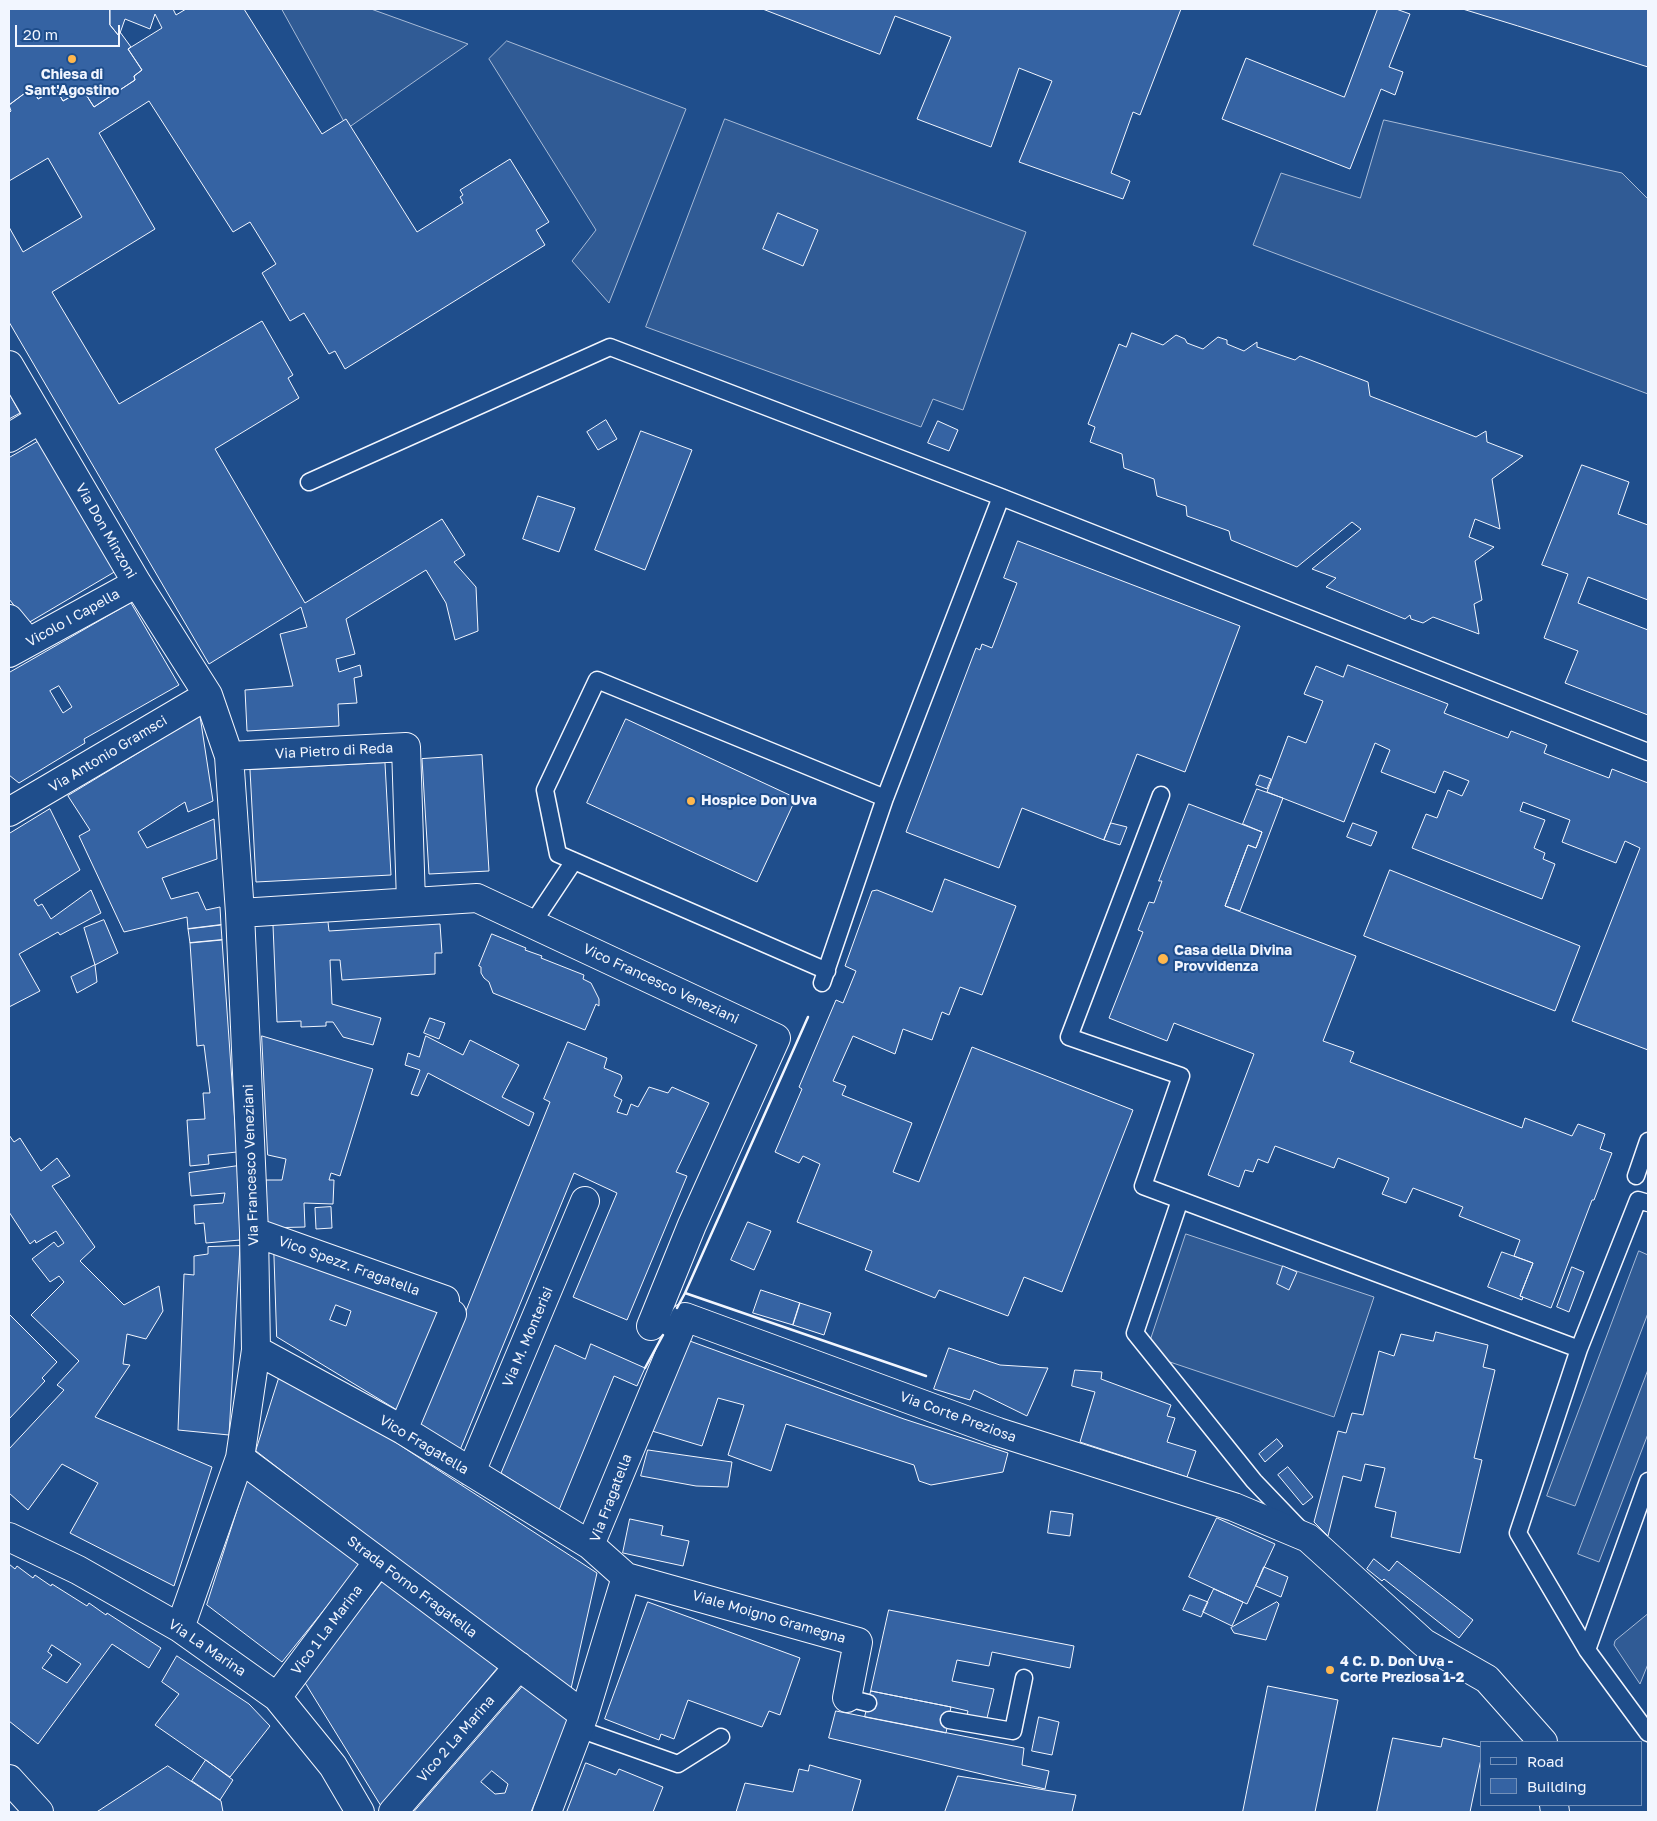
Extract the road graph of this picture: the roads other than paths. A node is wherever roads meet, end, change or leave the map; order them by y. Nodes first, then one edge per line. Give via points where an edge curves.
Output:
1 (9, 365) edge
2 (40, 419) junction
3 (9, 438) edge
4 (310, 482) dead end
5 (1001, 497) junction
6 (137, 583) junction
7 (9, 619) edge
8 (18, 648) edge
9 (208, 695) junction
10 (1648, 752) edge
11 (229, 756) junction
12 (1161, 795) dead end
13 (885, 798) junction
14 (13, 804) edge
15 (574, 861) junction
16 (411, 902) junction
17 (240, 913) junction
18 (532, 924) junction
19 (1648, 1141) edge
20 (1636, 1176) dead end
21 (1180, 1200) junction
22 (585, 1201) dead end
23 (1648, 1203) edge
24 (254, 1232) junction
25 (685, 1317) joint
26 (651, 1326) dead end
27 (1579, 1349) junction
28 (256, 1350) junction
29 (403, 1430) junction
30 (240, 1458) junction
31 (471, 1472) junction
32 (1648, 1482) edge
33 (9, 1538) edge
34 (1308, 1538) junction
35 (590, 1545) junction
36 (378, 1562) junction
37 (626, 1577) junction
38 (180, 1628) junction
39 (1587, 1650) junction
40 (518, 1666) junction
41 (1024, 1678) dead end
42 (277, 1697) junction
43 (858, 1700) dead end
44 (949, 1720) dead end
45 (582, 1722) junction
46 (1648, 1733) edge
47 (720, 1737) dead end
48 (1542, 1741) edge
49 (9, 1779) edge
50 (39, 1812) edge
51 (360, 1812) edge
52 (392, 1812) edge
53 (547, 1812) edge

1 - 2 street, Via Don Minzoni
2 - 3 street
2 - 6 street, Via Don Minzoni
4 - 5 lane via 610,348
5 - 10 lane
5 - 13 lane
6 - 8 street, Vicolo I Capella
6 - 9 street, Via Don Minzoni
7 - 8 street
9 - 11 street, Via Francesco Veneziani
9 - 14 street, Via Antonio Gramsci
11 - 16 street, Via Pietro di Reda via 406,747
11 - 17 street, Via Francesco Veneziani
12 - 21 lane via 1069,1036 1181,1076 1143,1186
13 - 15 lane via 825,977
13 - 15 lane via 597,680 545,790 558,854
15 - 18 lane
16 - 17 street, Vico Francesco Veneziani
16 - 18 street, Vico Francesco Veneziani via 477,898
17 - 24 street, Via Francesco Veneziani
18 - 26 street, Vico Francesco Veneziani via 776,1038 692,1225
19 - 20 lane
21 - 27 lane
21 - 34 lane via 1135,1333 1254,1481
22 - 31 street, Via M. Monterisi
23 - 27 lane via 1638,1200
24 - 28 street, Via Francesco Veneziani
24 - 29 street, Vico Spezz. Fragatella via 448,1307
25 - 34 street, Via Corte Preziosa via 998,1432 1234,1507
25 - 35 street, Via Fragatella
27 - 39 lane via 1518,1534
28 - 29 street, Vico Fragatella
28 - 30 street, Via Francesco Veneziani
29 - 31 street, Vico Fragatella
30 - 36 street, Strada Forno Fragatella
30 - 38 street, Via Francesco Veneziani
31 - 35 street, Vico Fragatella
32 - 39 lane
33 - 38 street, Via La Marina via 78,1570
34 - 48 street, Via Corte Preziosa via 1424,1643 1487,1679
35 - 37 street, Via Fragatella
36 - 40 street, Strada Forno Fragatella
36 - 42 street, Vico 1 La Marina
37 - 43 street, Viale Moigno Gramegna via 858,1642
37 - 45 street
38 - 42 street, Via La Marina
39 - 46 lane
40 - 45 street, Strada Forno Fragatella
40 - 52 street, Vico 2 La Marina
41 - 44 lane via 1013,1731
42 - 51 street, Via La Marina via 333,1766
45 - 47 lane via 678,1764
45 - 53 street
49 - 50 street

